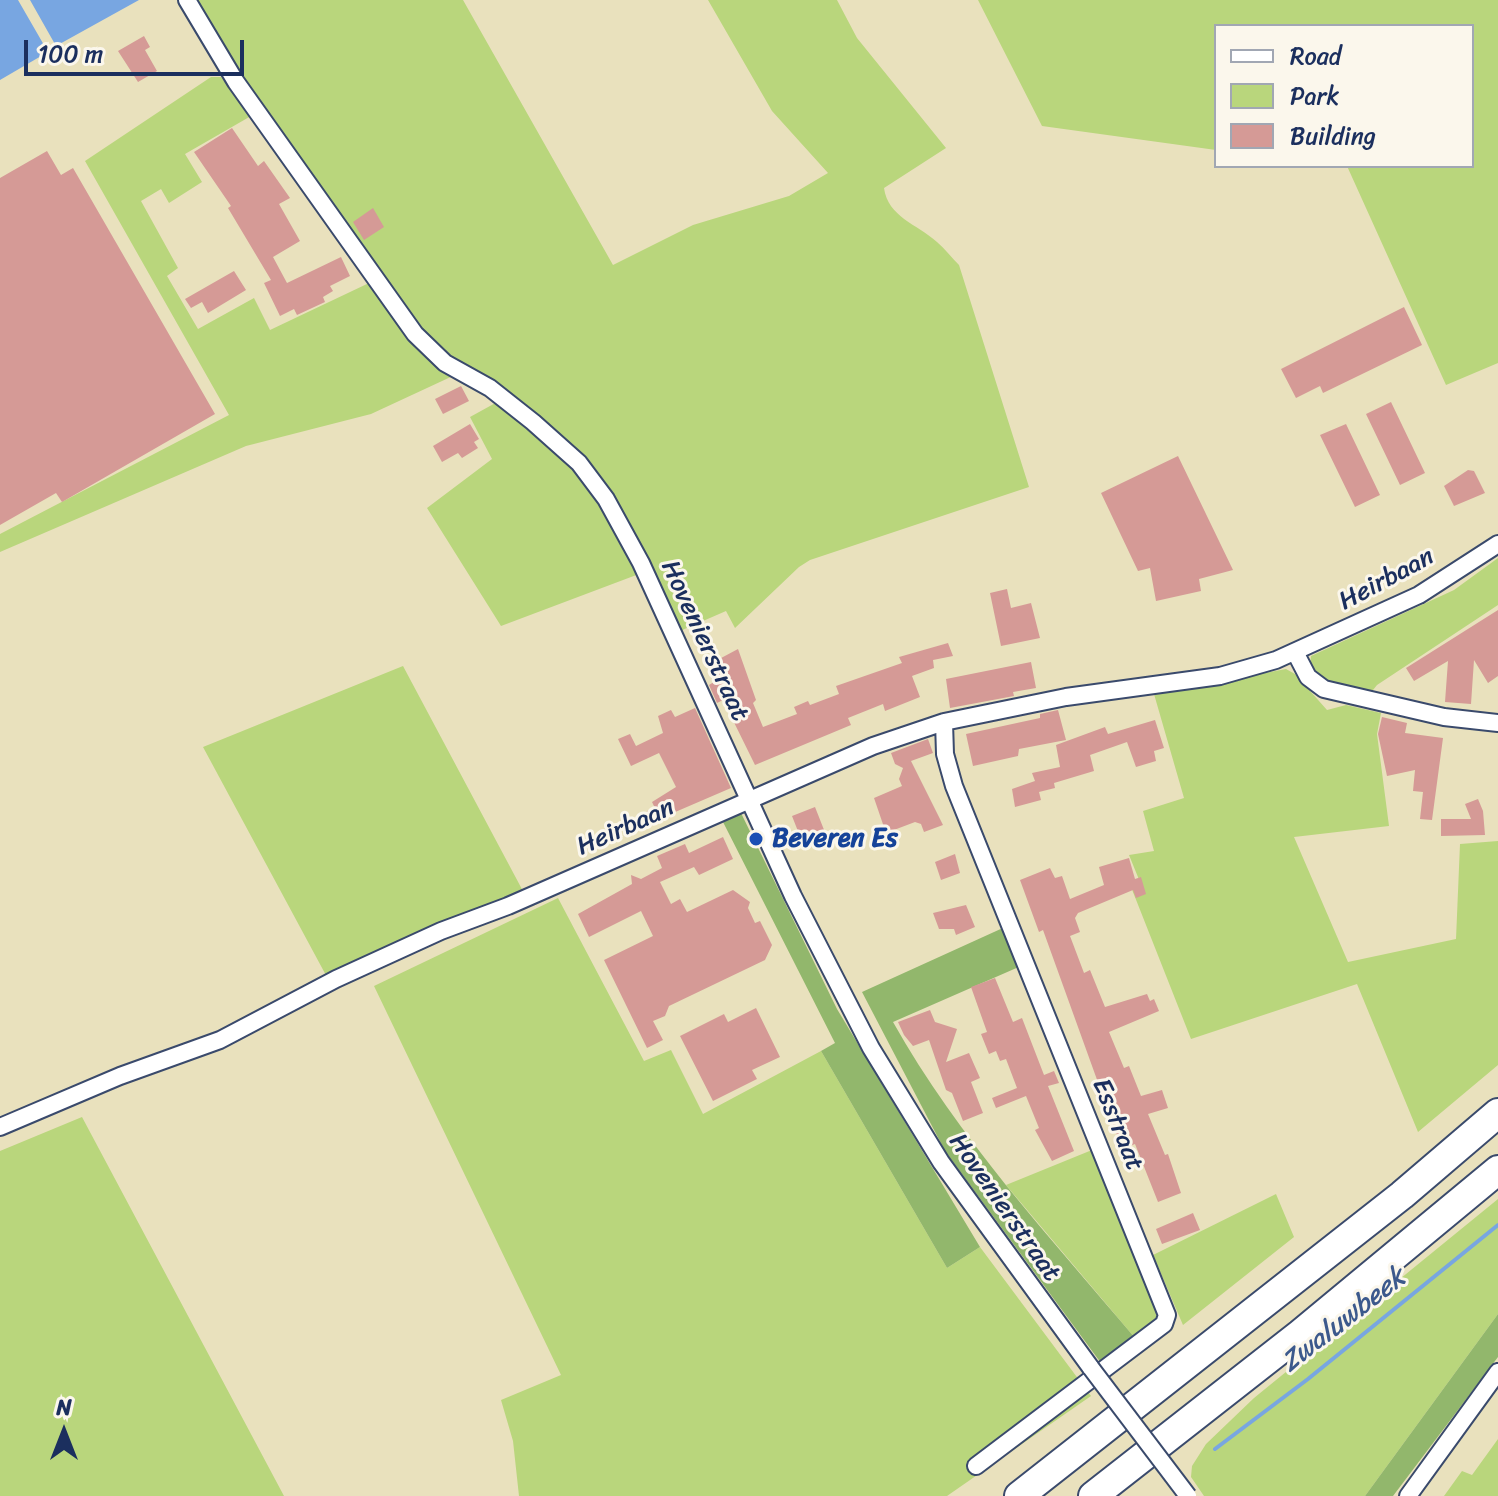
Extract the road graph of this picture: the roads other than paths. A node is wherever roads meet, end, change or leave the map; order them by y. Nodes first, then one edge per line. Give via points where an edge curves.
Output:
1 (187, 0) edge
2 (1498, 544) edge
3 (1295, 652) junction
4 (944, 722) junction
5 (1498, 723) edge
6 (750, 799) junction
7 (1498, 1113) edge
8 (0, 1127) edge
9 (1498, 1170) edge
10 (1498, 1372) edge
11 (976, 1466) dead end
12 (1019, 1496) edge
13 (1093, 1496) edge
14 (1188, 1496) edge
15 (1408, 1496) edge

1 - 6 street, Hovenierstraat via 236,82 415,334 445,363 490,388 533,422 579,463 606,499
2 - 3 street, Heirbaan via 1419,595
3 - 4 street, Heirbaan via 1220,676 1066,697
3 - 5 street via 1308,677 1324,689 1444,717
4 - 6 street, Heirbaan
4 - 11 street, Esstraat via 954,786 1167,1319
6 - 8 street, Heirbaan via 414,943 220,1040
6 - 14 street, Hovenierstraat, bridge via 871,1048 941,1162
7 - 12 highway via 1402,1195
9 - 13 highway
10 - 15 street

